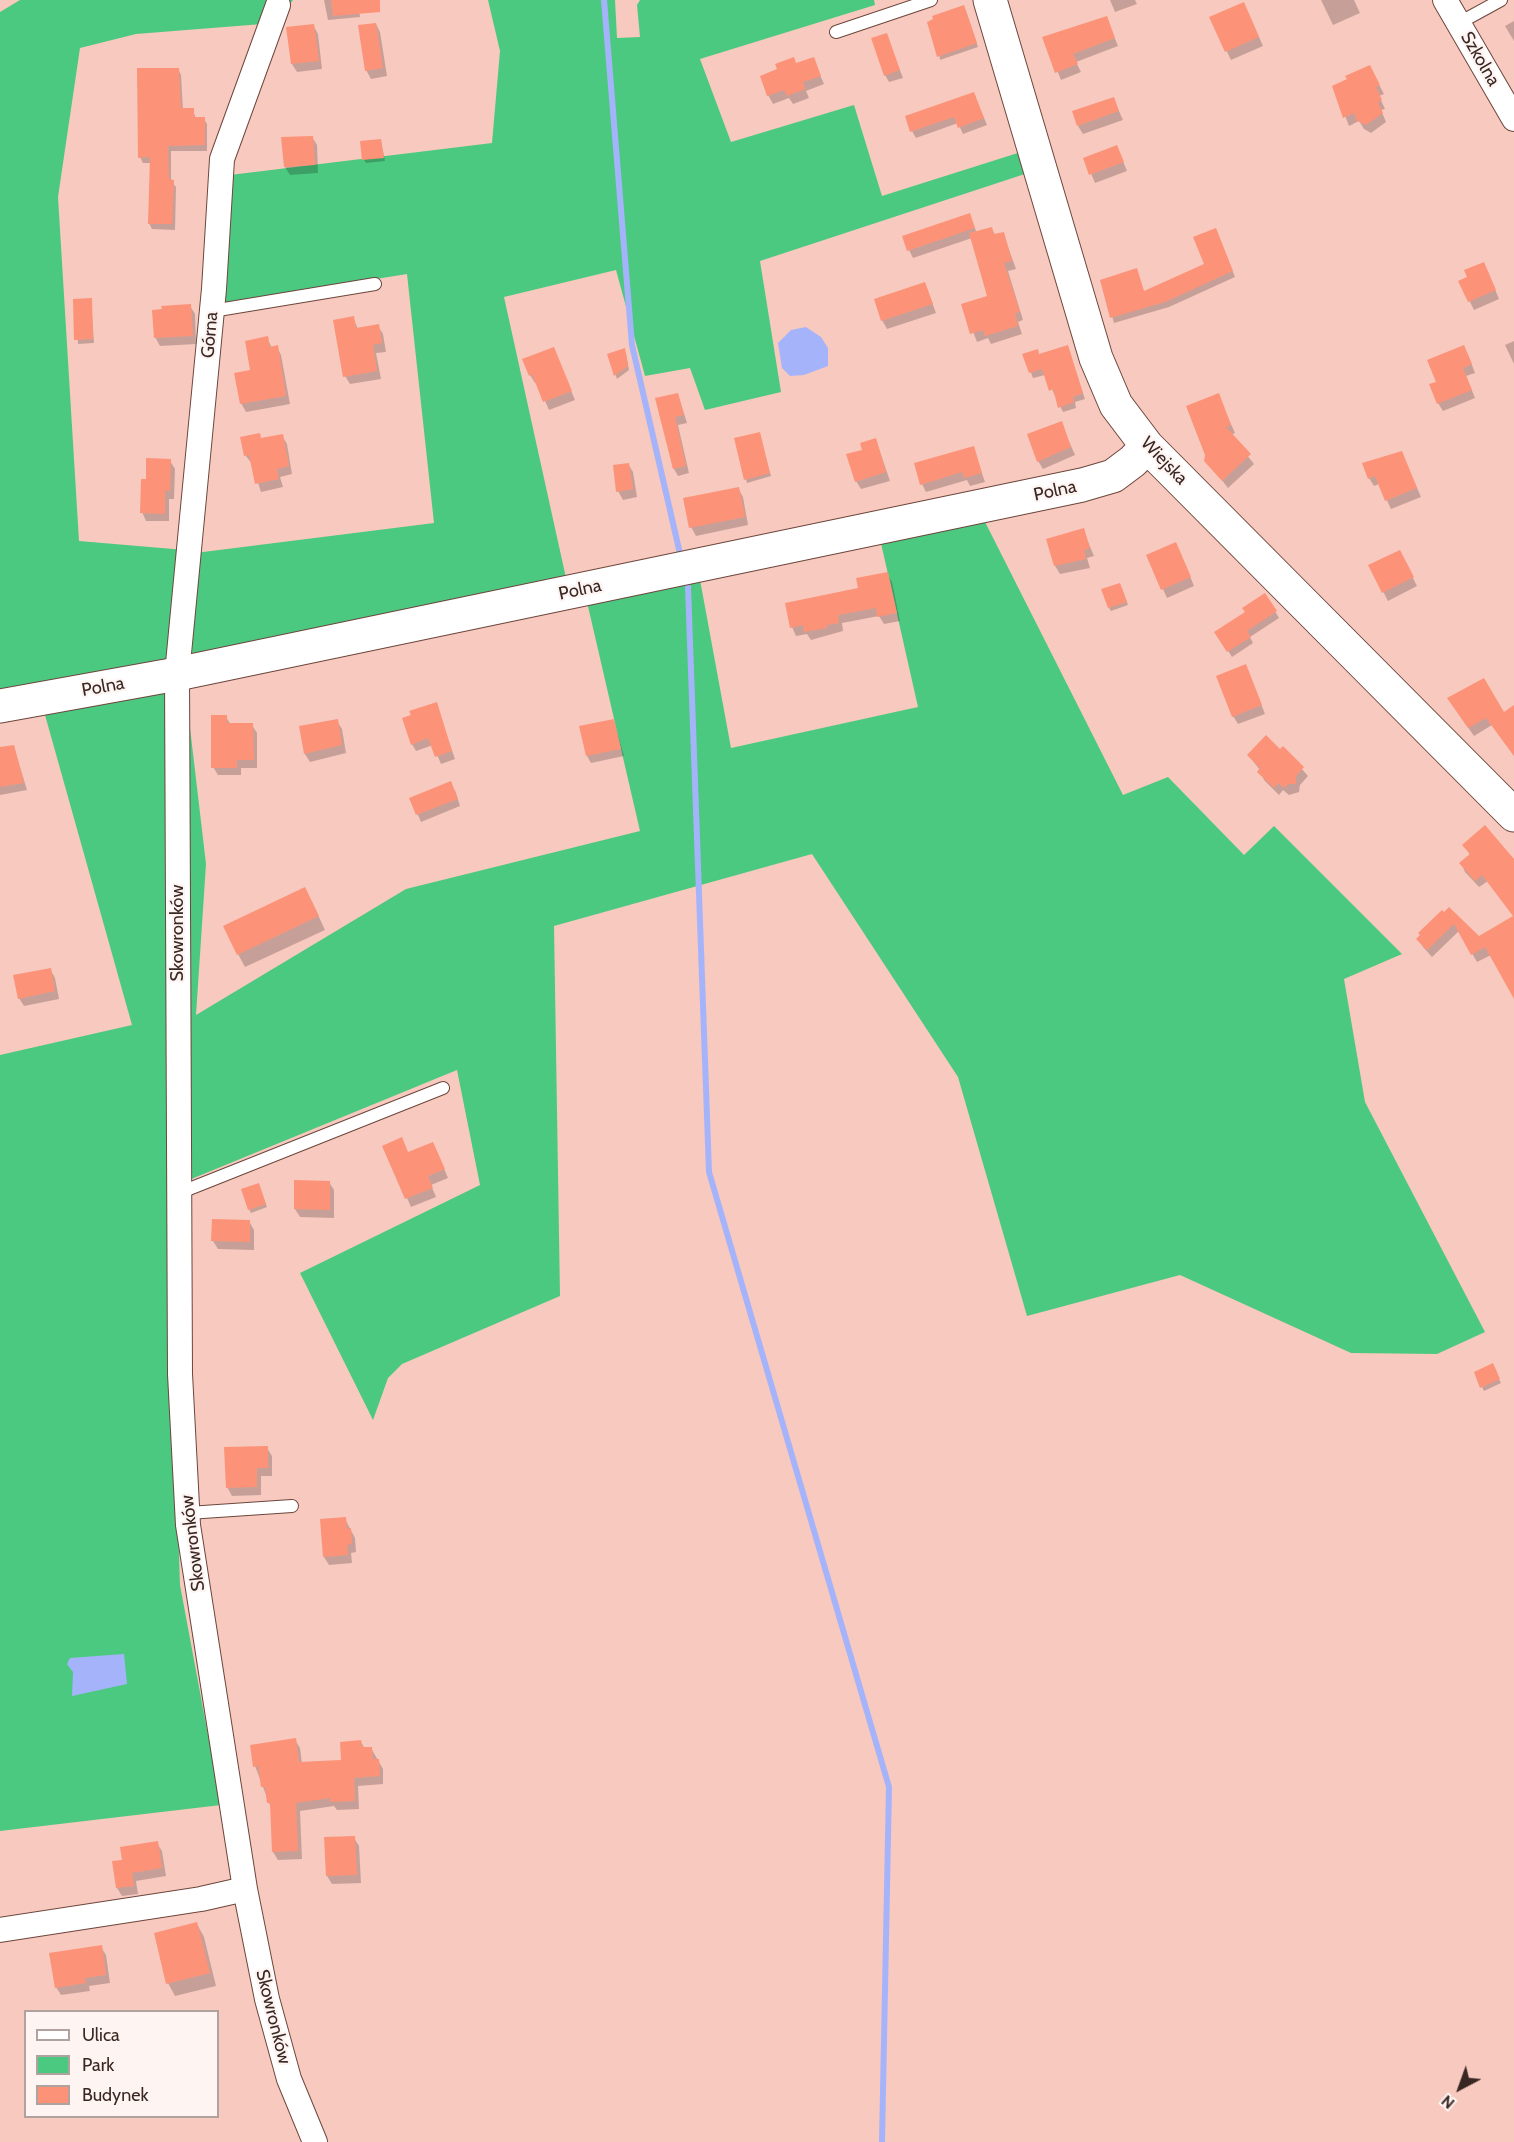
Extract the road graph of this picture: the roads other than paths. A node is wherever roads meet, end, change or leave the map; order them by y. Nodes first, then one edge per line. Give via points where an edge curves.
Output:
1 (931, 0) edge
2 (990, 0) edge
3 (1445, 0) edge
4 (1501, 0) edge
5 (279, 5) dead end
6 (1459, 23) junction
7 (836, 32) dead end
8 (1514, 119) edge
9 (375, 284) dead end
10 (212, 311) junction
11 (1147, 446) junction
12 (177, 674) junction
13 (0, 706) edge
14 (1514, 815) edge
15 (443, 1088) dead end
16 (179, 1193) junction
17 (292, 1506) dead end
18 (188, 1513) junction
19 (245, 1889) junction
20 (0, 1930) edge
21 (315, 2142) edge

1 - 7 lane
2 - 11 street, Wiejska via 1096,358 1116,405
3 - 6 street, Szkolna
4 - 6 lane
5 - 10 street, Górna via 222,159
6 - 8 street, Szkolna
9 - 10 lane
10 - 12 street, Górna
11 - 12 street, Polna via 1113,476 1082,485
11 - 14 street, Wiejska
12 - 13 street, Polna
12 - 16 street, Skowronków
15 - 16 lane
16 - 18 street, Skowronków via 180,1374
17 - 18 lane
18 - 19 street, Skowronków
19 - 20 street
19 - 21 street, Skowronków via 267,1999 289,2079

